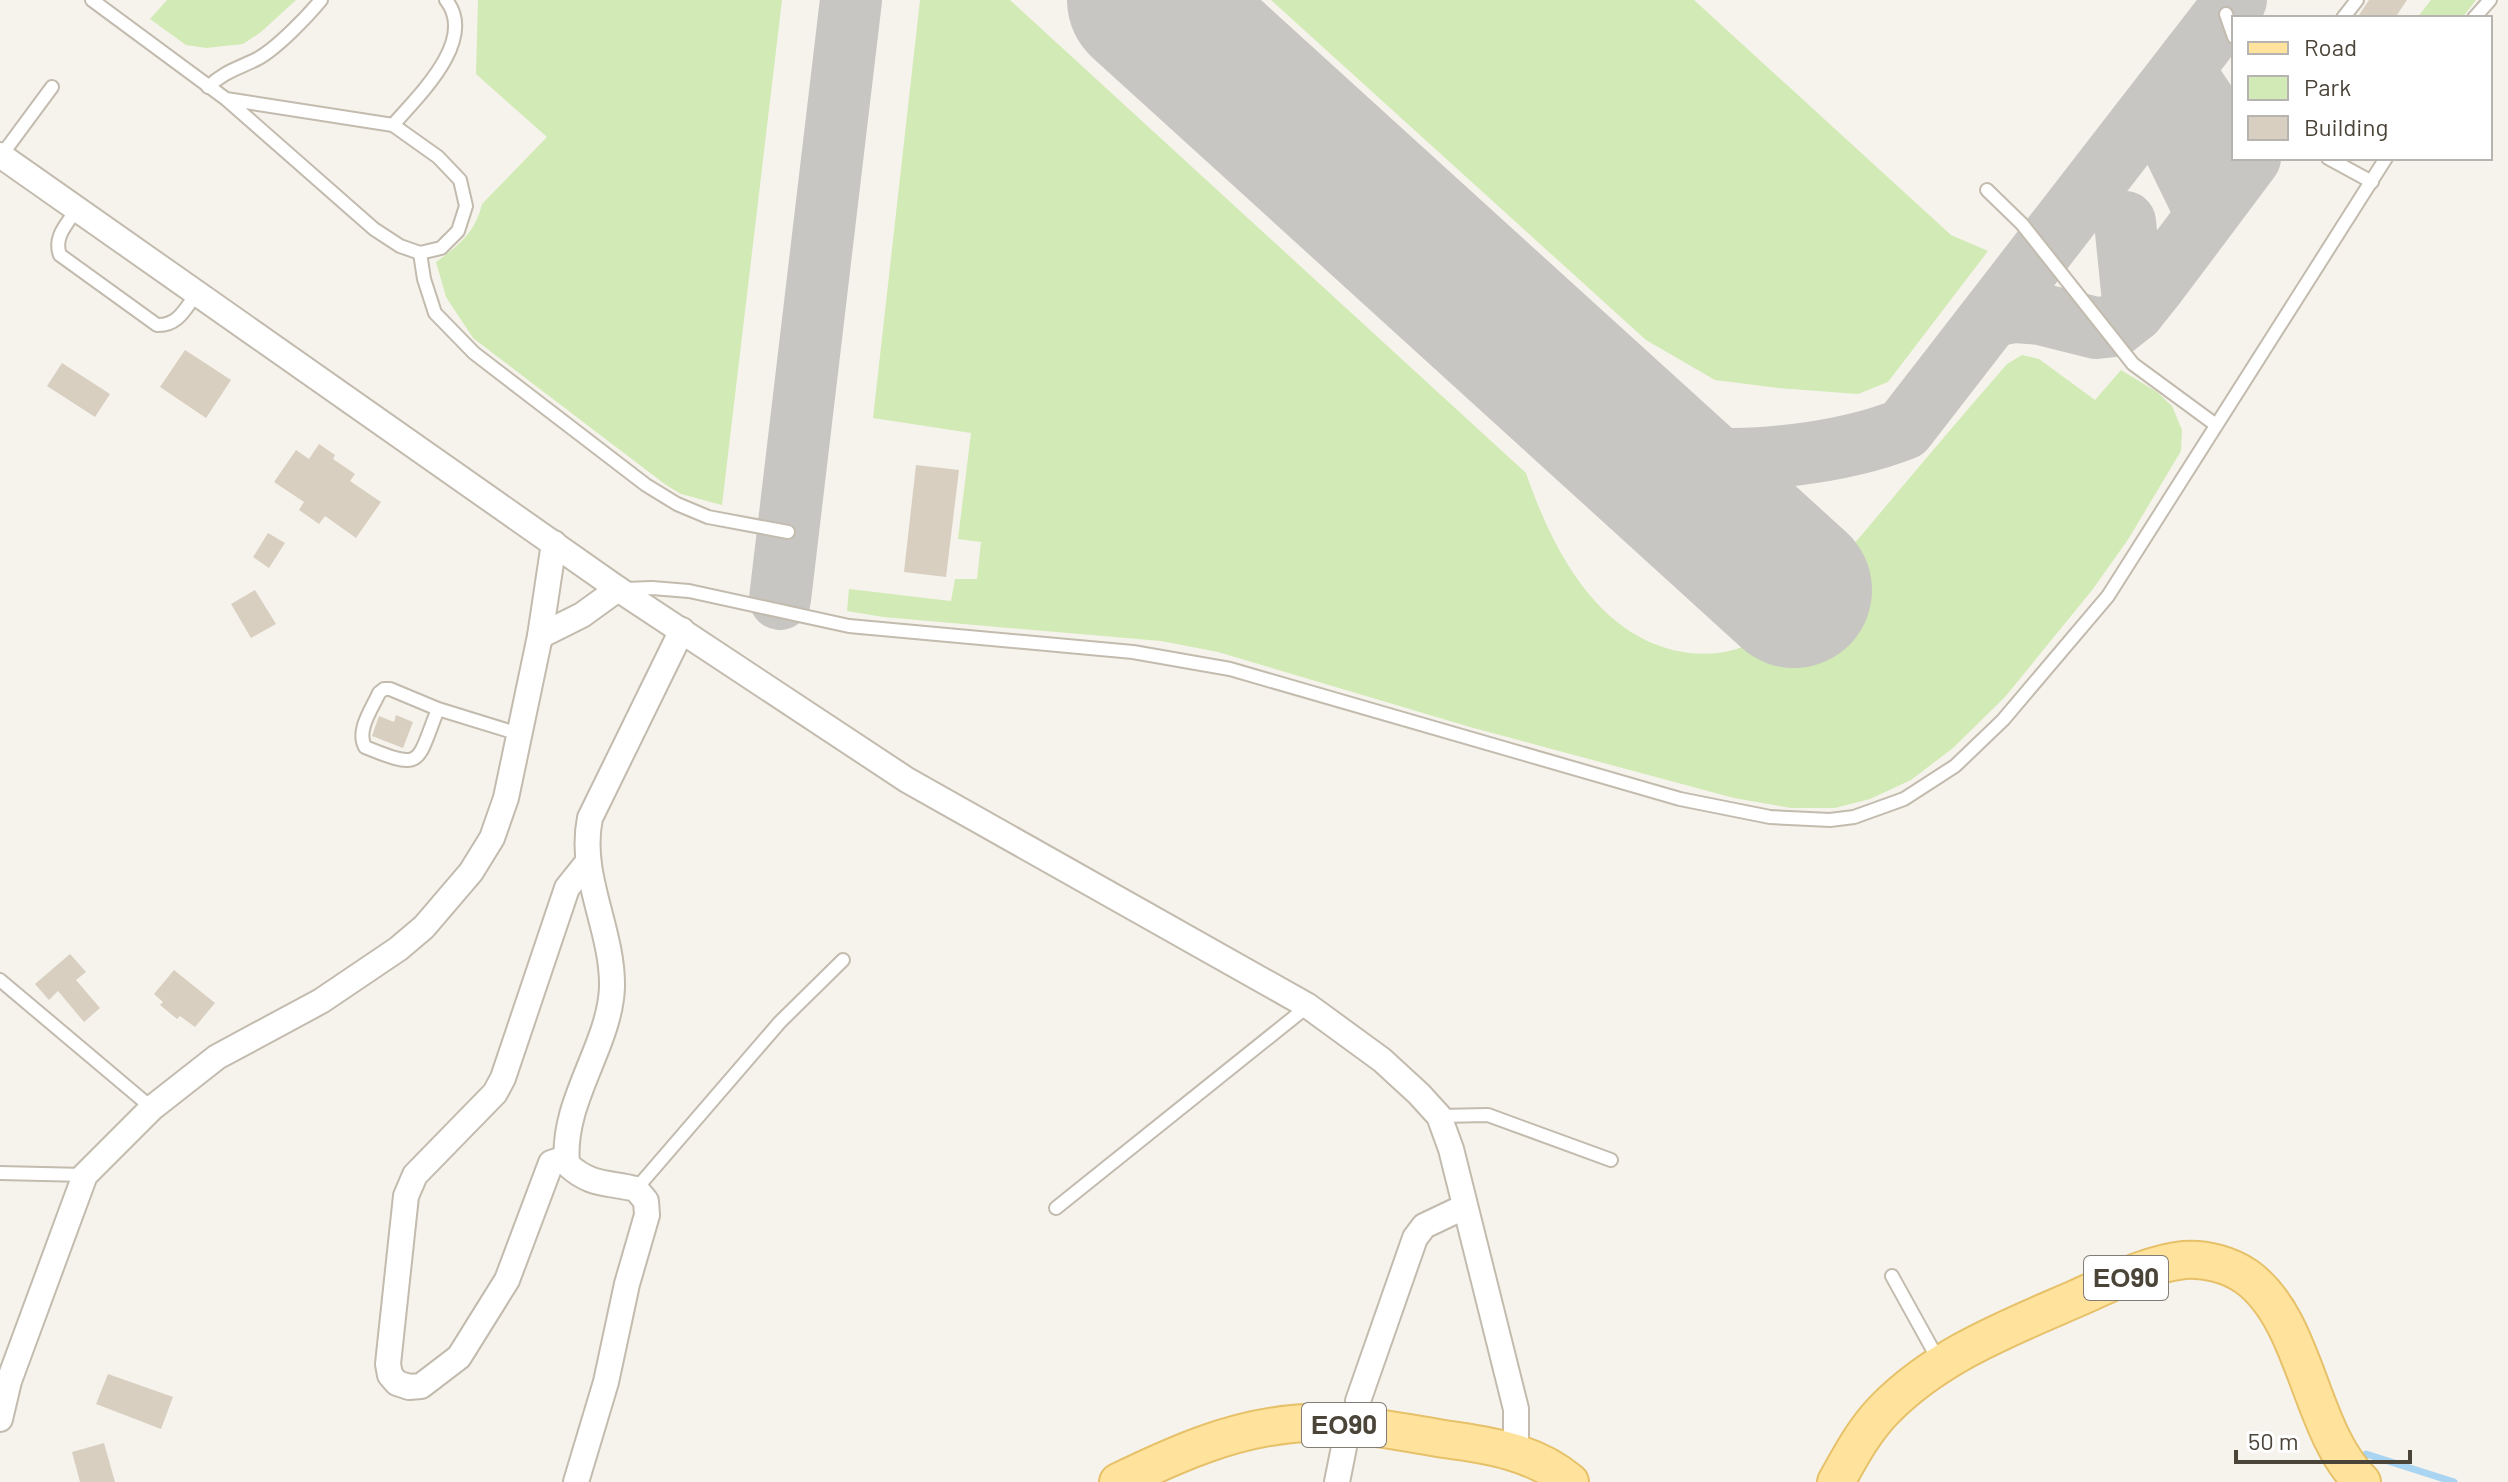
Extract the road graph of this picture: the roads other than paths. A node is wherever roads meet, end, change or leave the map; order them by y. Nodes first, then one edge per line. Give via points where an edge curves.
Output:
1 (92, 0) edge
2 (321, 0) edge
3 (446, 0) edge
4 (2357, 0) edge
5 (2490, 0) edge
6 (2226, 14) dead end
7 (2345, 16) edge
8 (2476, 16) edge
9 (2232, 31) edge
10 (52, 87) dead end
11 (208, 87) junction
12 (226, 99) junction
13 (393, 125) junction
14 (0, 156) edge
15 (2332, 160) edge
16 (2385, 160) edge
17 (2372, 182) junction
18 (1987, 190) dead end
19 (77, 209) junction
20 (420, 253) junction
21 (197, 293) junction
22 (2216, 425) junction
23 (788, 532) dead end
24 (554, 543) junction
25 (618, 589) junction
26 (682, 630) junction
27 (540, 636) junction
28 (438, 709) junction
29 (519, 734) junction
30 (587, 863) junction
31 (843, 960) dead end
32 (0, 980) edge
33 (1308, 1006) junction
34 (152, 1108) junction
35 (1439, 1116) junction
36 (566, 1158) junction
37 (1611, 1160) dead end
38 (0, 1173) edge
39 (85, 1175) junction
40 (636, 1189) junction
41 (1464, 1207) junction
42 (1056, 1208) dead end
43 (1892, 1276) dead end
44 (1941, 1363) junction
45 (1358, 1401) dead end
46 (0, 1419) edge
47 (1344, 1447) dead end
48 (1516, 1453) junction
49 (576, 1482) edge
50 (1118, 1482) edge
51 (1337, 1482) edge
52 (1570, 1482) edge
53 (1836, 1482) edge
54 (2362, 1482) edge

1 - 11 lane
2 - 11 lane via 259,58 224,72
3 - 13 lane via 455,11 457,27 448,54
4 - 7 lane
5 - 8 lane
6 - 9 lane
10 - 14 lane
11 - 12 lane
12 - 13 lane
12 - 20 lane via 374,229
13 - 20 lane via 460,180 466,206 458,231 441,248
14 - 19 street
15 - 17 lane
16 - 17 lane
17 - 22 lane
18 - 22 lane via 2022,224 2133,364
19 - 21 street
19 - 21 lane via 58,238 60,255 157,325 175,322
20 - 23 lane via 435,313 454,333 646,485 708,517
21 - 24 street
22 - 25 lane via 2108,596 2003,720 1955,766 1904,799 1830,820 1770,817 1680,799 1230,669 1133,652 849,626 689,591
24 - 25 street
24 - 27 street
25 - 26 street
25 - 27 street
26 - 30 street via 590,818
26 - 33 street via 920,787
27 - 29 street
28 - 28 lane via 414,760 403,763 365,747 361,740 384,689
28 - 29 lane
29 - 34 street via 492,838 424,927 321,1001 217,1057
30 - 36 street via 612,988 572,1116
30 - 36 street via 567,888 495,1093 415,1175 406,1196 388,1364 397,1383 421,1386 459,1357 507,1280 551,1163
31 - 40 lane via 780,1022
32 - 34 lane
33 - 35 street via 1382,1060
33 - 42 lane
34 - 39 street
35 - 37 lane via 1488,1115
35 - 41 street
36 - 40 street via 580,1177
38 - 39 lane
39 - 46 street via 9,1381
40 - 49 street via 646,1201 647,1215
41 - 45 street via 1424,1226 1415,1238
41 - 48 street via 1516,1409
43 - 44 lane
44 - 53 main road, ΕΟ90 via 1883,1411
44 - 54 main road, ΕΟ90 via 1986,1338 2164,1263 2219,1264 2247,1277 2282,1319 2341,1456
47 - 51 street
48 - 50 main road, ΕΟ90 via 1386,1430 1292,1424 1211,1441
48 - 52 main road, ΕΟ90

